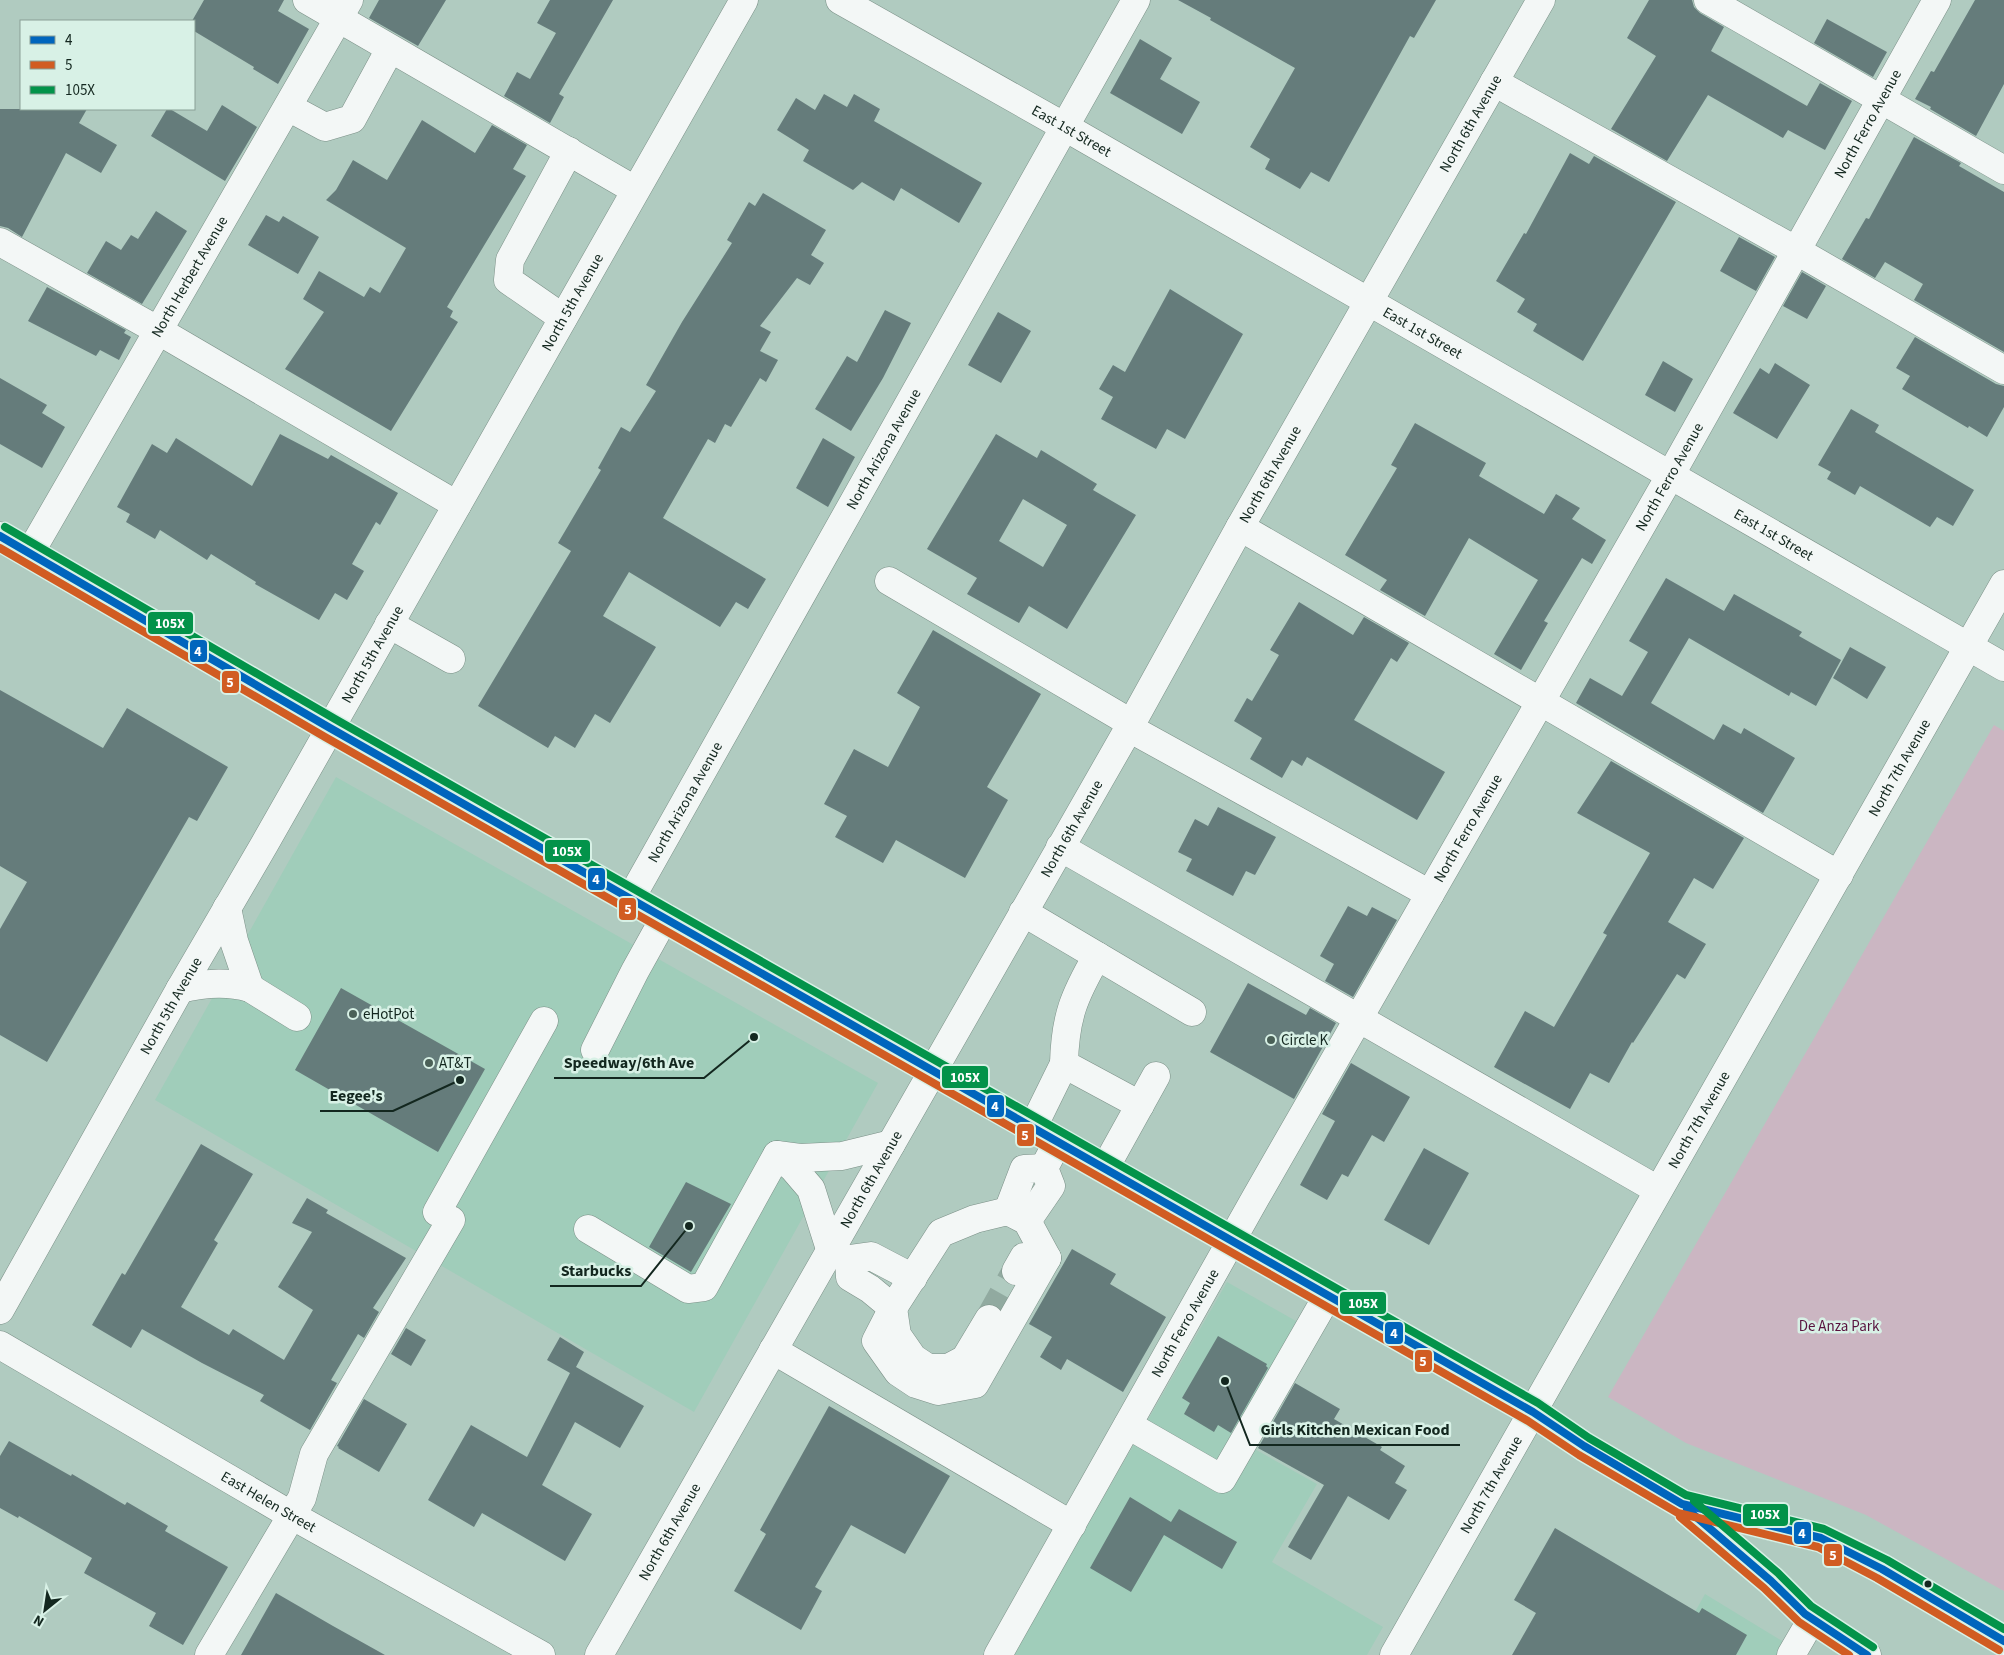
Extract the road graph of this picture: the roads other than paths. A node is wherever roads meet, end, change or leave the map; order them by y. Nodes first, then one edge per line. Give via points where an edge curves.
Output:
1 (307, 0) edge
2 (744, 0) edge
3 (840, 0) edge
4 (1136, 0) edge
5 (1541, 0) edge
6 (1708, 0) edge
7 (1937, 0) edge
8 (344, 9) edge
9 (390, 48) junction
10 (1494, 82) junction
11 (1881, 98) junction
12 (288, 107) junction
13 (1065, 127) junction
14 (568, 151) junction
15 (2004, 170) edge
16 (635, 190) junction
17 (0, 242) edge
18 (1797, 251) junction
19 (1368, 302) junction
20 (563, 318) junction
21 (159, 331) junction
22 (2004, 370) edge
23 (1670, 476) junction
24 (457, 505) junction
25 (1240, 527) junction
26 (0, 536) edge
27 (30, 553) junction
28 (889, 581) dead end
29 (2004, 584) edge
30 (389, 624) junction
31 (1968, 646) junction
32 (450, 659) dead end
33 (2004, 667) edge
34 (1540, 703) junction
35 (1130, 726) junction
36 (330, 728) junction
37 (1060, 847) junction
38 (1839, 875) junction
39 (1430, 894) junction
40 (631, 898) junction
41 (227, 908) junction
42 (1023, 912) junction
43 (665, 917) junction
44 (1097, 956) junction
45 (250, 988) junction
46 (180, 989) junction
47 (1192, 1012) dead end
48 (297, 1017) dead end
49 (1359, 1020) junction
50 (544, 1021) dead end
51 (595, 1050) dead end
52 (1064, 1064) junction
53 (932, 1071) junction
54 (1156, 1076) dead end
55 (1140, 1105) junction
56 (1034, 1127) junction
57 (1058, 1141) junction
58 (891, 1144) junction
59 (777, 1155) junction
60 (1106, 1168) junction
61 (1658, 1190) junction
62 (1018, 1216) junction
63 (588, 1229) dead end
64 (1232, 1241) junction
65 (839, 1254) junction
66 (1047, 1258) junction
67 (1016, 1271) tunnel mouth
68 (913, 1278) junction
69 (1328, 1295) junction
70 (893, 1308) junction
71 (0, 1310) edge
72 (989, 1319) tunnel mouth
73 (0, 1345) edge
74 (773, 1350) junction
75 (1533, 1412) junction
76 (1128, 1425) junction
77 (1682, 1504) junction
78 (291, 1515) junction
79 (1072, 1525) junction
80 (1812, 1619) junction
81 (2004, 1641) edge
82 (1863, 1654) edge
83 (209, 1655) edge
84 (541, 1655) edge
85 (599, 1655) edge
86 (998, 1655) edge
87 (1394, 1655) edge
88 (1791, 1655) edge

1 - 8 street
2 - 16 street, North 5th Avenue
3 - 13 street, East 1st Street
4 - 13 street, North Arizona Avenue
5 - 10 street, North 6th Avenue
6 - 11 street
7 - 11 street, North Ferro Avenue
8 - 9 street
8 - 12 street, North Herbert Avenue
9 - 12 street via 352,119 325,127
9 - 14 street
10 - 18 street
10 - 19 street, North 6th Avenue
11 - 15 street
11 - 18 street, North Ferro Avenue
12 - 21 street, North Herbert Avenue
13 - 19 street, East 1st Street
13 - 40 street, North Arizona Avenue
14 - 16 street
14 - 20 street via 510,260 508,280
16 - 20 street, North 5th Avenue
17 - 21 street
18 - 22 street
18 - 23 street, North Ferro Avenue
19 - 23 street, East 1st Street
19 - 25 street, North 6th Avenue
20 - 24 street, North 5th Avenue
21 - 24 street
21 - 27 street, North Herbert Avenue
23 - 31 street, East 1st Street
23 - 34 street, North Ferro Avenue
24 - 30 street, North 5th Avenue
25 - 34 street
25 - 35 street, North 6th Avenue
26 - 27 street
27 - 36 street
28 - 35 street
29 - 31 street, North 7th Avenue
30 - 32 street
30 - 36 street, North 5th Avenue
31 - 33 street, East 1st Street
31 - 38 street, North 7th Avenue
34 - 38 street
34 - 39 street, North Ferro Avenue
35 - 37 street, North 6th Avenue
35 - 39 street
36 - 40 street
36 - 41 street, North 5th Avenue
37 - 42 street, North 6th Avenue
37 - 49 street
38 - 61 street, North 7th Avenue
39 - 49 street, North Ferro Avenue
40 - 43 street
41 - 45 street
41 - 46 street, North 5th Avenue
42 - 44 street
42 - 53 street, North 6th Avenue
43 - 51 street
43 - 53 street
44 - 47 street
44 - 52 street via 1077,991 1068,1019
45 - 46 street via 230,983 203,983
45 - 48 street
46 - 71 street, North 5th Avenue
49 - 61 street
49 - 64 street, North Ferro Avenue
50 - 78 street via 444,1216 314,1454 302,1498
52 - 55 street
52 - 56 street
53 - 56 street
53 - 58 street, North 6th Avenue
54 - 55 street
55 - 60 street
56 - 57 street
57 - 60 street
57 - 62 street via 1044,1168 1051,1186
58 - 59 street via 842,1156 800,1158
58 - 65 street, North 6th Avenue
59 - 63 street via 704,1287 688,1289
59 - 65 street via 811,1189
60 - 64 street
61 - 75 street, North 7th Avenue
62 - 66 street
62 - 68 street via 975,1219 941,1233
64 - 69 street
64 - 76 street, North Ferro Avenue
65 - 68 street via 871,1256
65 - 70 street via 850,1277 870,1288
65 - 74 street, North 6th Avenue
66 - 67 street via 1024,1257
66 - 70 street via 975,1384 938,1391 916,1384 898,1372 876,1341
68 - 70 street
69 - 75 street
69 - 76 street via 1222,1479
70 - 72 street via 897,1335 913,1358 928,1368 948,1368 965,1359
73 - 78 street, East Helen Street
74 - 79 street
74 - 85 street, North 6th Avenue
75 - 77 street
75 - 87 street, North 7th Avenue
76 - 79 street, North Ferro Avenue
77 - 80 street
77 - 81 street via 1821,1538 1882,1569
78 - 83 street
78 - 84 street, East Helen Street
79 - 86 street, North Ferro Avenue
80 - 82 street
80 - 88 street

